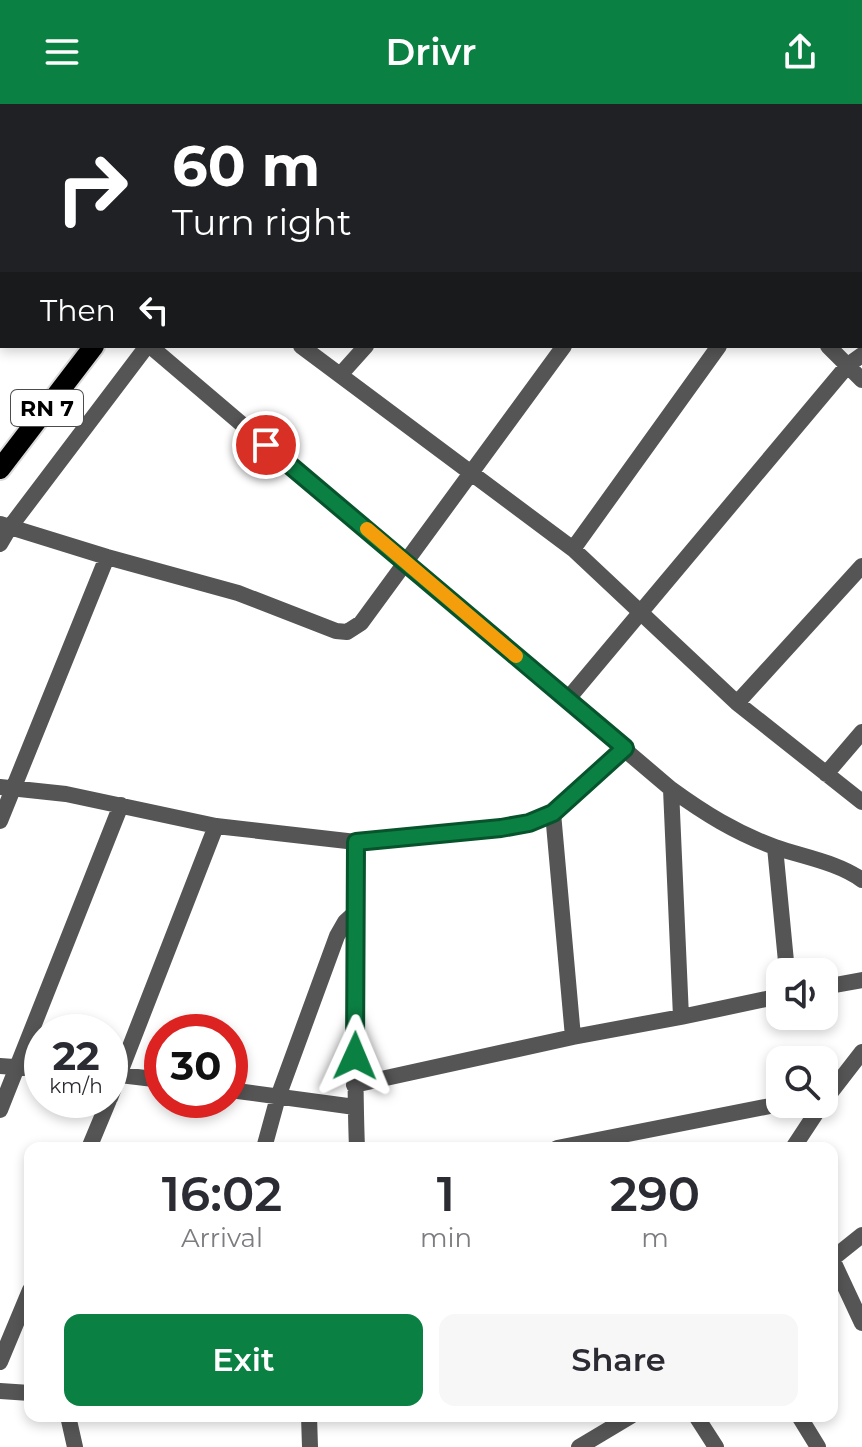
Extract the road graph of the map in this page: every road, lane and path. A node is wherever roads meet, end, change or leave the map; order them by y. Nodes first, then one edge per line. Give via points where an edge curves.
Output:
1 (92, 348) edge
2 (146, 348) edge
3 (150, 348) edge
4 (304, 348) edge
5 (364, 348) edge
6 (563, 348) edge
7 (718, 348) edge
8 (832, 348) edge
9 (855, 360) edge
10 (340, 375) junction
11 (862, 380) edge
12 (0, 469) edge
13 (472, 473) junction
14 (5, 526) edge
15 (0, 544) edge
16 (573, 549) junction
17 (107, 557) junction
18 (406, 563) junction
19 (862, 566) edge
20 (641, 612) junction
21 (567, 700) junction
22 (737, 703) junction
23 (862, 732) edge
24 (625, 748) junction
25 (826, 774) junction
26 (6, 788) edge
27 (671, 789) junction
28 (862, 802) edge
29 (121, 805) junction
30 (553, 813) junction
31 (0, 821) edge
32 (216, 826) junction
33 (356, 842) junction
34 (775, 847) junction
35 (862, 880) edge
36 (357, 911) junction
37 (786, 958) edge
38 (862, 980) edge
39 (838, 984) edge
40 (766, 999) edge
41 (681, 1017) junction
42 (573, 1037) junction
43 (128, 1042) edge
44 (862, 1052) edge
45 (0, 1066) edge
46 (18, 1067) junction
47 (24, 1068) edge
48 (838, 1082) edge
49 (354, 1085) junction
50 (248, 1093) edge
51 (278, 1097) junction
52 (355, 1107) junction
53 (766, 1107) edge
54 (0, 1110) edge
55 (102, 1118) edge
56 (813, 1118) edge
57 (92, 1142) edge
58 (266, 1142) edge
59 (357, 1142) edge
60 (587, 1142) edge
61 (797, 1142) edge
62 (862, 1235) edge
63 (838, 1254) edge
64 (838, 1272) edge
65 (24, 1304) edge
66 (862, 1323) edge
67 (0, 1362) edge
68 (0, 1391) edge
69 (24, 1393) edge
70 (69, 1422) edge
71 (309, 1422) edge
72 (596, 1422) edge
73 (621, 1422) edge
74 (700, 1422) edge
75 (803, 1422) edge
76 (599, 1435) junction
77 (75, 1447) edge
78 (310, 1447) edge
79 (579, 1447) edge
80 (716, 1447) edge
81 (818, 1447) edge

1 - 12 main road, RN 7
2 - 14 street
3 - 18 street
4 - 10 street
5 - 10 street
6 - 13 street
7 - 16 street
8 - 9 street
9 - 11 street
9 - 20 street
10 - 13 street
13 - 16 street
13 - 18 street
14 - 15 street
14 - 17 street
16 - 20 street
17 - 18 street via 238,593 347,632 361,623
17 - 26 street
18 - 21 street
19 - 22 street
20 - 21 street
20 - 22 street
21 - 24 street
22 - 25 street
23 - 25 street
24 - 27 street
24 - 30 street
25 - 28 street
26 - 29 street
26 - 31 street
27 - 34 street via 738,833
27 - 41 street
29 - 32 street
29 - 46 street
30 - 33 street via 501,828
30 - 42 street
32 - 33 street
32 - 43 street
33 - 36 street
34 - 35 street
34 - 37 street
36 - 49 street
36 - 51 street via 337,936
38 - 39 street
40 - 41 street
41 - 42 street
42 - 49 street
44 - 48 street
45 - 46 street
46 - 47 street
46 - 54 street
49 - 52 street
50 - 51 street
51 - 52 street
51 - 58 street
52 - 59 street
53 - 60 street
55 - 57 street
56 - 61 street
62 - 63 street
64 - 66 street
65 - 67 street
68 - 69 street
70 - 77 street
71 - 78 street
72 - 76 street
73 - 76 street
74 - 80 street
75 - 81 street
76 - 79 street

